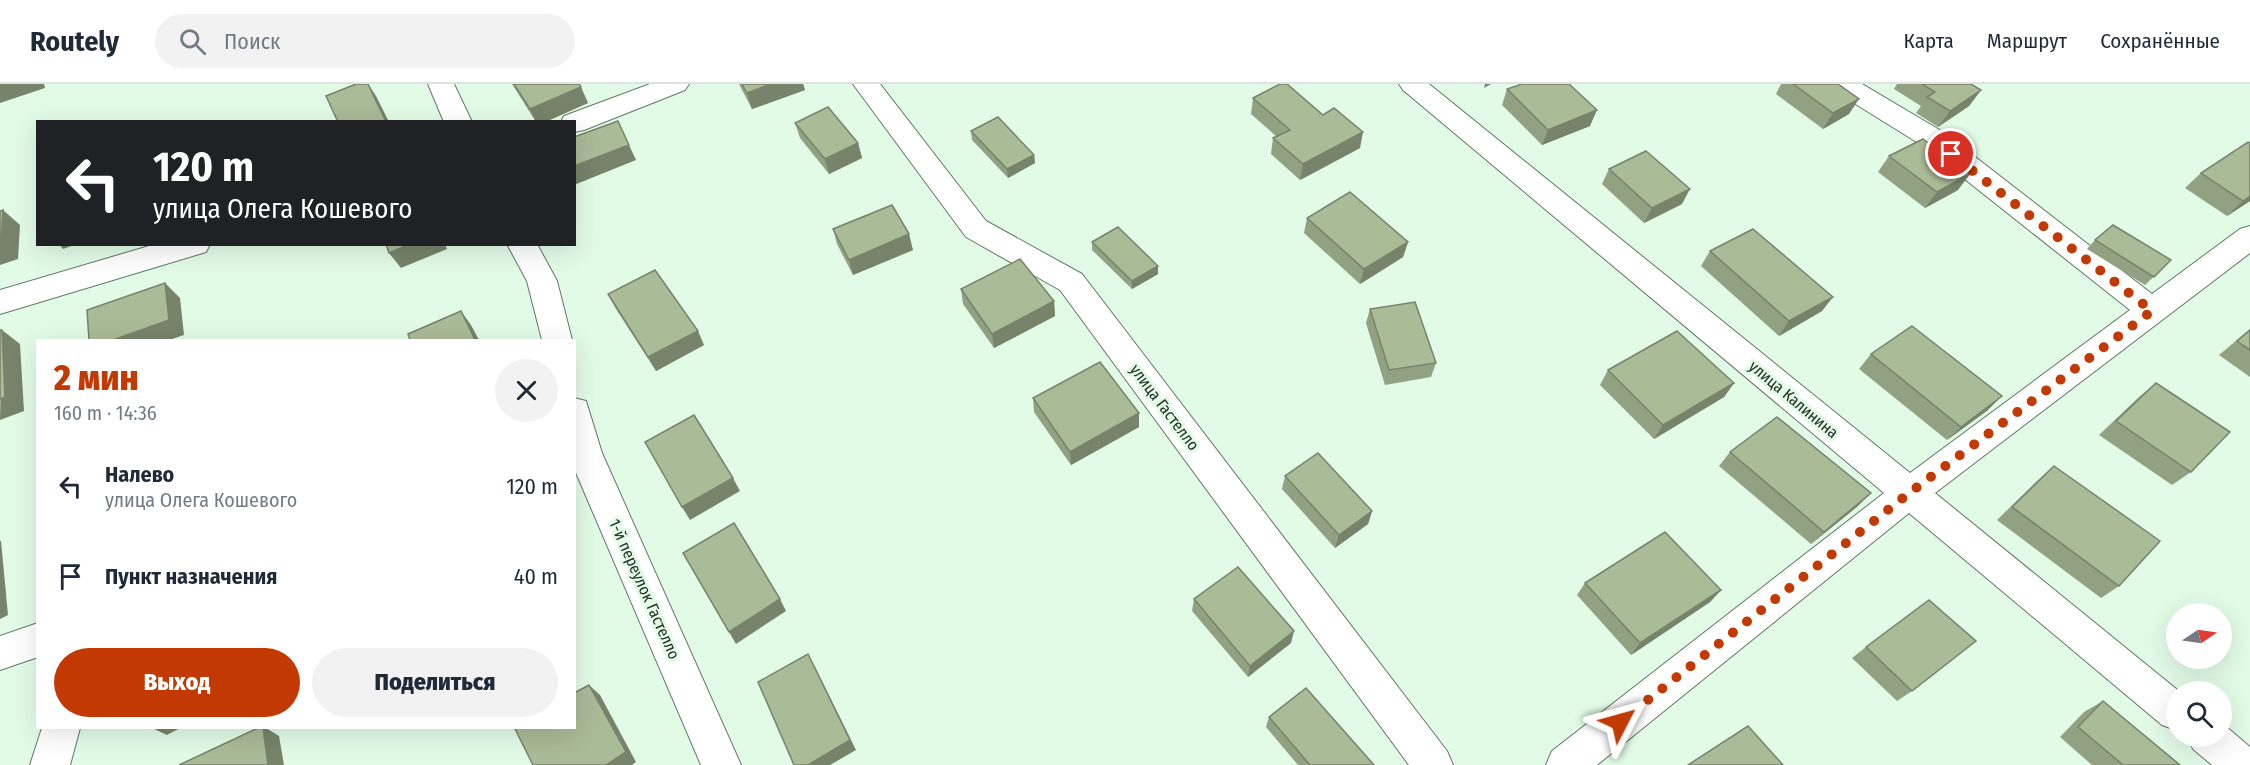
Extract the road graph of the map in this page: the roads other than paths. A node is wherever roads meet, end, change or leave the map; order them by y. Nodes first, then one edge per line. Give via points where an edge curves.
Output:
1 (441, 84) edge
2 (676, 84) edge
3 (866, 84) edge
4 (1412, 84) edge
5 (1842, 84) edge
6 (457, 120) edge
7 (576, 122) edge
8 (2250, 237) edge
9 (188, 246) edge
10 (523, 246) edge
11 (0, 302) edge
12 (2152, 311) junction
13 (557, 339) edge
14 (576, 425) edge
15 (580, 454) edge
16 (1908, 494) junction
17 (36, 641) edge
18 (0, 653) edge
19 (2166, 704) edge
20 (61, 729) edge
21 (2220, 747) edge
22 (50, 765) edge
23 (722, 765) edge
24 (1433, 765) edge
25 (1566, 765) edge
26 (2242, 765) edge

1 - 6 street
2 - 7 street
3 - 24 street, улица Гастелло via 976,229 1071,282
4 - 16 street, улица Калинина
5 - 12 street via 1933,140
8 - 12 street
9 - 11 street
10 - 13 street via 542,281
12 - 16 street
14 - 15 street, 1-й переулок Гастелло
15 - 23 street, 1-й переулок Гастелло
16 - 19 street, улица Калинина
16 - 25 street
17 - 18 street
20 - 22 street
21 - 26 street

